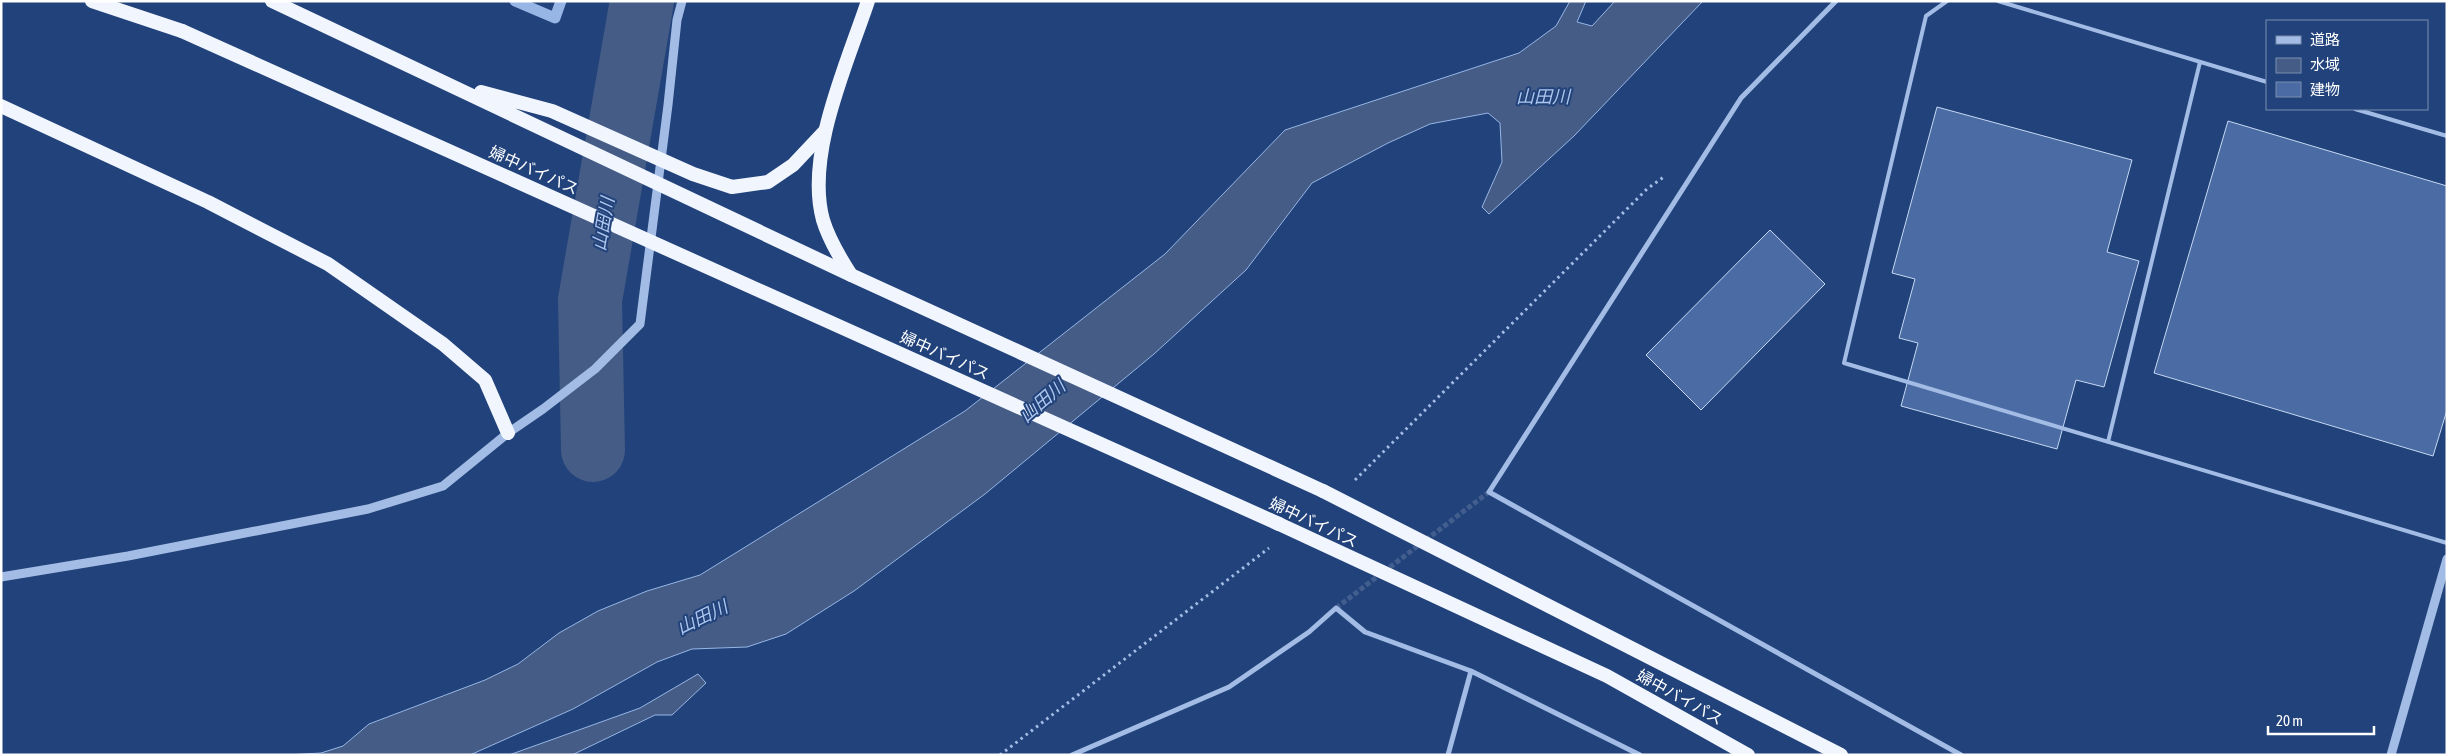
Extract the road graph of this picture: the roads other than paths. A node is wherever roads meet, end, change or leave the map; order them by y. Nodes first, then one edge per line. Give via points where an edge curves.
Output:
1 (92, 1) edge
2 (119, 1) edge
3 (272, 1) edge
4 (682, 1) edge
5 (868, 1) edge
6 (1836, 1) edge
7 (1947, 1) edge
8 (1998, 1) edge
9 (182, 31) junction
10 (2200, 62) junction
11 (2266, 82) edge
12 (448, 83) junction
13 (1, 106) edge
14 (2359, 110) edge
15 (825, 132) junction
16 (2447, 136) edge
17 (851, 275) junction
18 (508, 433) junction
19 (2108, 442) junction
20 (2447, 543) edge
21 (2447, 559) edge
22 (1, 577) edge
23 (1471, 671) junction
24 (1072, 755) edge
25 (1448, 755) edge
26 (1640, 755) edge
27 (1748, 755) edge
28 (1841, 755) edge
29 (1961, 755) edge
30 (2391, 755) edge

1 - 9 highway
2 - 9 highway, 婦中バイパス
3 - 12 highway, 婦中バイパス, bridge
4 - 18 street via 676,20 640,324 594,369
5 - 15 highway
6 - 29 street via 1741,98 1489,492
7 - 19 lane via 1926,16 1844,363
8 - 10 lane
9 - 27 highway, 婦中バイパス, bridge via 1279,524 1607,676
10 - 11 lane
10 - 19 lane
12 - 15 highway, bridge via 552,110 693,174 732,187 768,182 792,165
12 - 17 highway, 婦中バイパス, bridge
13 - 18 highway via 208,202 328,264 443,344 485,380
14 - 16 lane
15 - 17 highway via 818,186 823,220
17 - 28 highway, 婦中バイパス, bridge via 1323,492
18 - 22 street via 443,486 368,509
19 - 20 lane
21 - 30 street
23 - 24 street via 1366,632 1336,608 1310,632 1229,686
23 - 25 street
23 - 26 street

